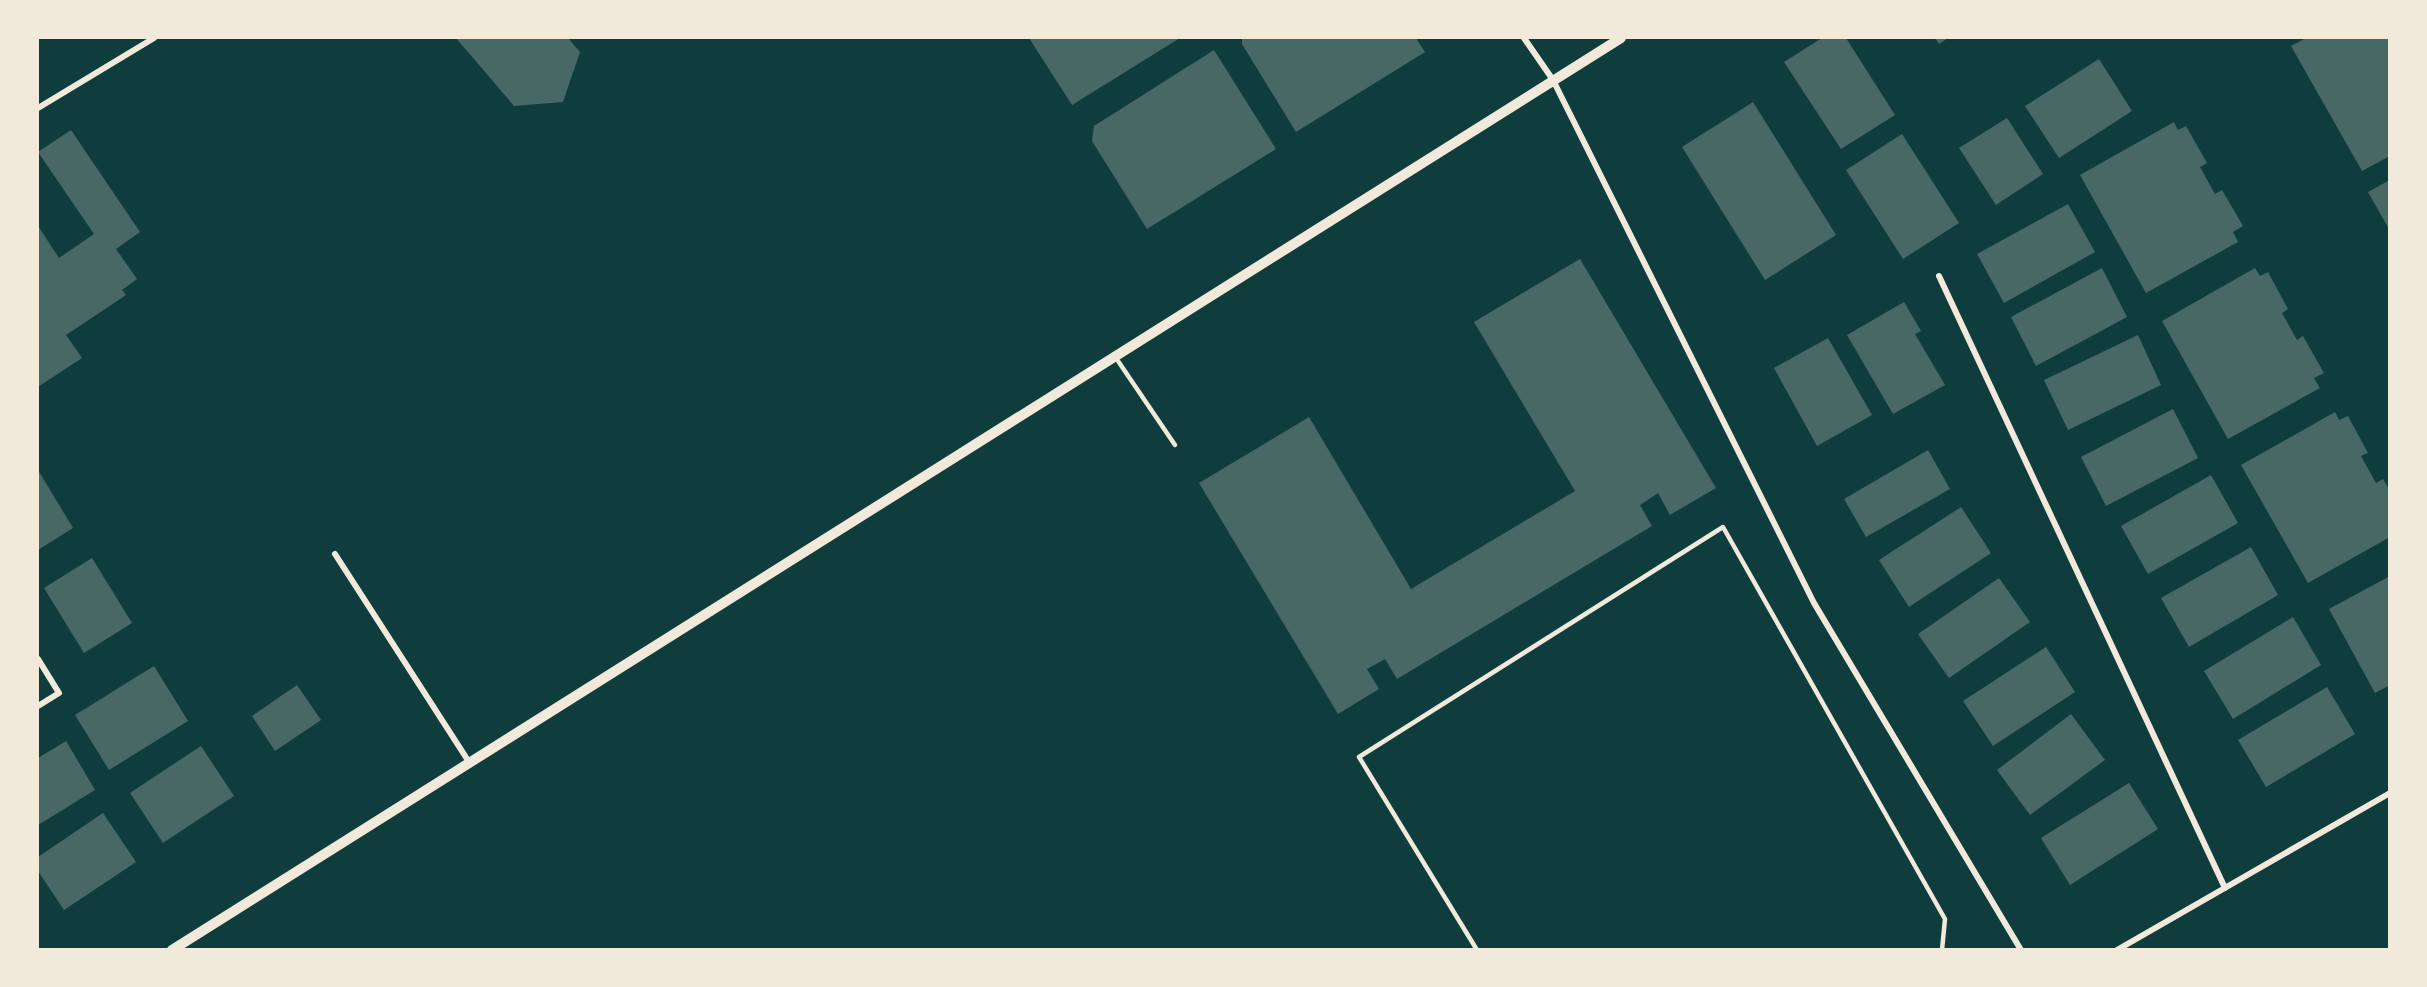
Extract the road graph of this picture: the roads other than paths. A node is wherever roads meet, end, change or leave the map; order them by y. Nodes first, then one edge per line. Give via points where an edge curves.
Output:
1 (153, 38) edge
2 (1524, 38) edge
3 (1621, 38) edge
4 (1553, 80) junction
5 (38, 108) edge
6 (1939, 276) dead end
7 (1114, 356) junction
8 (1175, 445) dead end
9 (335, 554) dead end
10 (38, 659) edge
11 (38, 706) edge
12 (469, 762) junction
13 (2390, 793) edge
14 (2225, 888) junction
15 (171, 950) edge
16 (1477, 950) edge
17 (1942, 950) edge
18 (2021, 950) edge
19 (2117, 950) edge

1 - 5 street
2 - 4 street
3 - 4 street
4 - 7 street
4 - 18 street via 1814,603
6 - 14 street
7 - 8 lane
7 - 12 street
9 - 12 street
10 - 11 street via 59,693
12 - 15 street
13 - 14 street
14 - 19 street
16 - 17 lane via 1359,757 1723,527 1945,919

